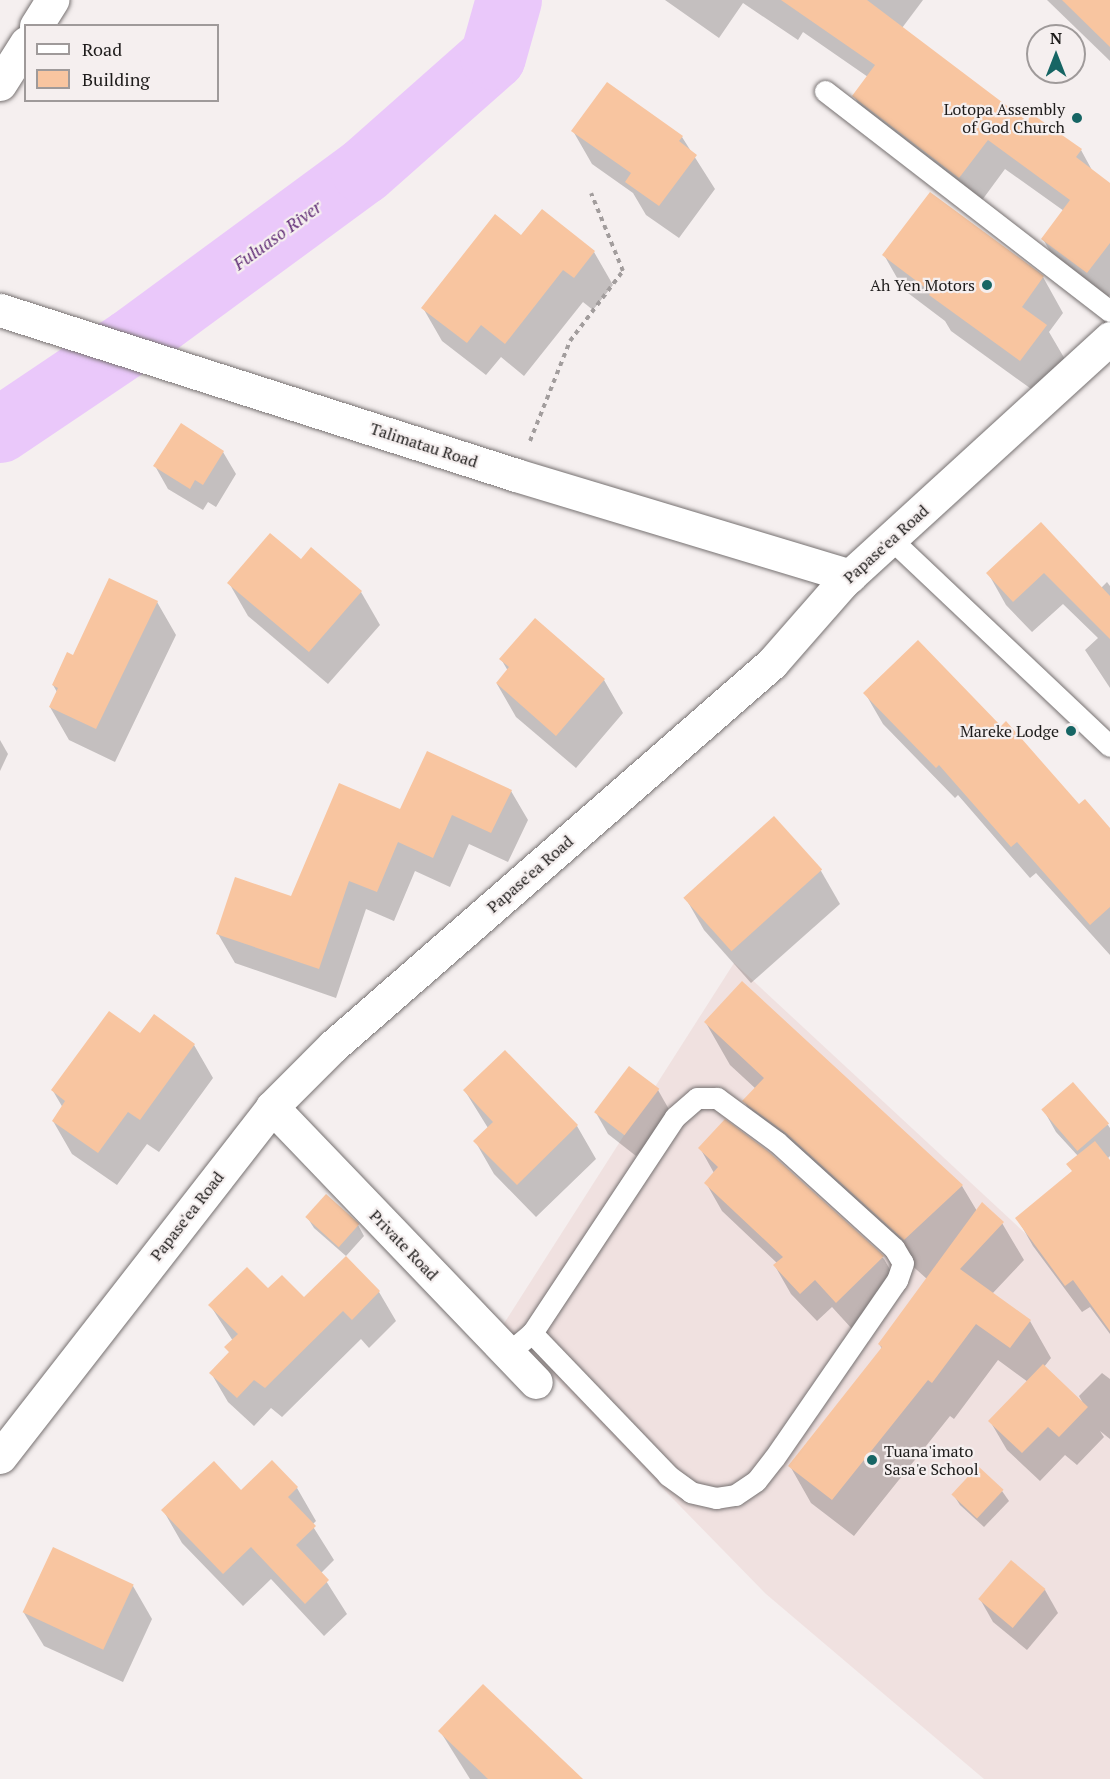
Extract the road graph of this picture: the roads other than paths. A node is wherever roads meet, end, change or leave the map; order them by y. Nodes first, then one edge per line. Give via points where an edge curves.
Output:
1 (52, 0) edge
2 (37, 24) edge
3 (24, 46) edge
4 (0, 84) edge
5 (825, 91) dead end
6 (1110, 311) edge
7 (5, 312) edge
8 (1110, 338) edge
9 (891, 538) junction
10 (850, 576) junction
11 (1110, 746) edge
12 (272, 1107) junction
13 (520, 1343) junction
14 (536, 1382) dead end
15 (0, 1457) edge

1 - 2 main road
3 - 4 main road
5 - 6 lane
7 - 10 main road, Talimatau Road via 516,475
8 - 9 main road, Papase'ea Road
9 - 10 main road, Papase'ea Road
9 - 11 lane
10 - 12 main road, Papase'ea Road via 772,663 333,1046
12 - 13 main road, Private Road
12 - 15 main road, Papase'ea Road
13 - 13 lane via 675,1117 697,1098 717,1098 777,1142 894,1248 903,1263 897,1280 774,1458 756,1481 735,1495 716,1498 691,1492
13 - 14 main road, Private Road

